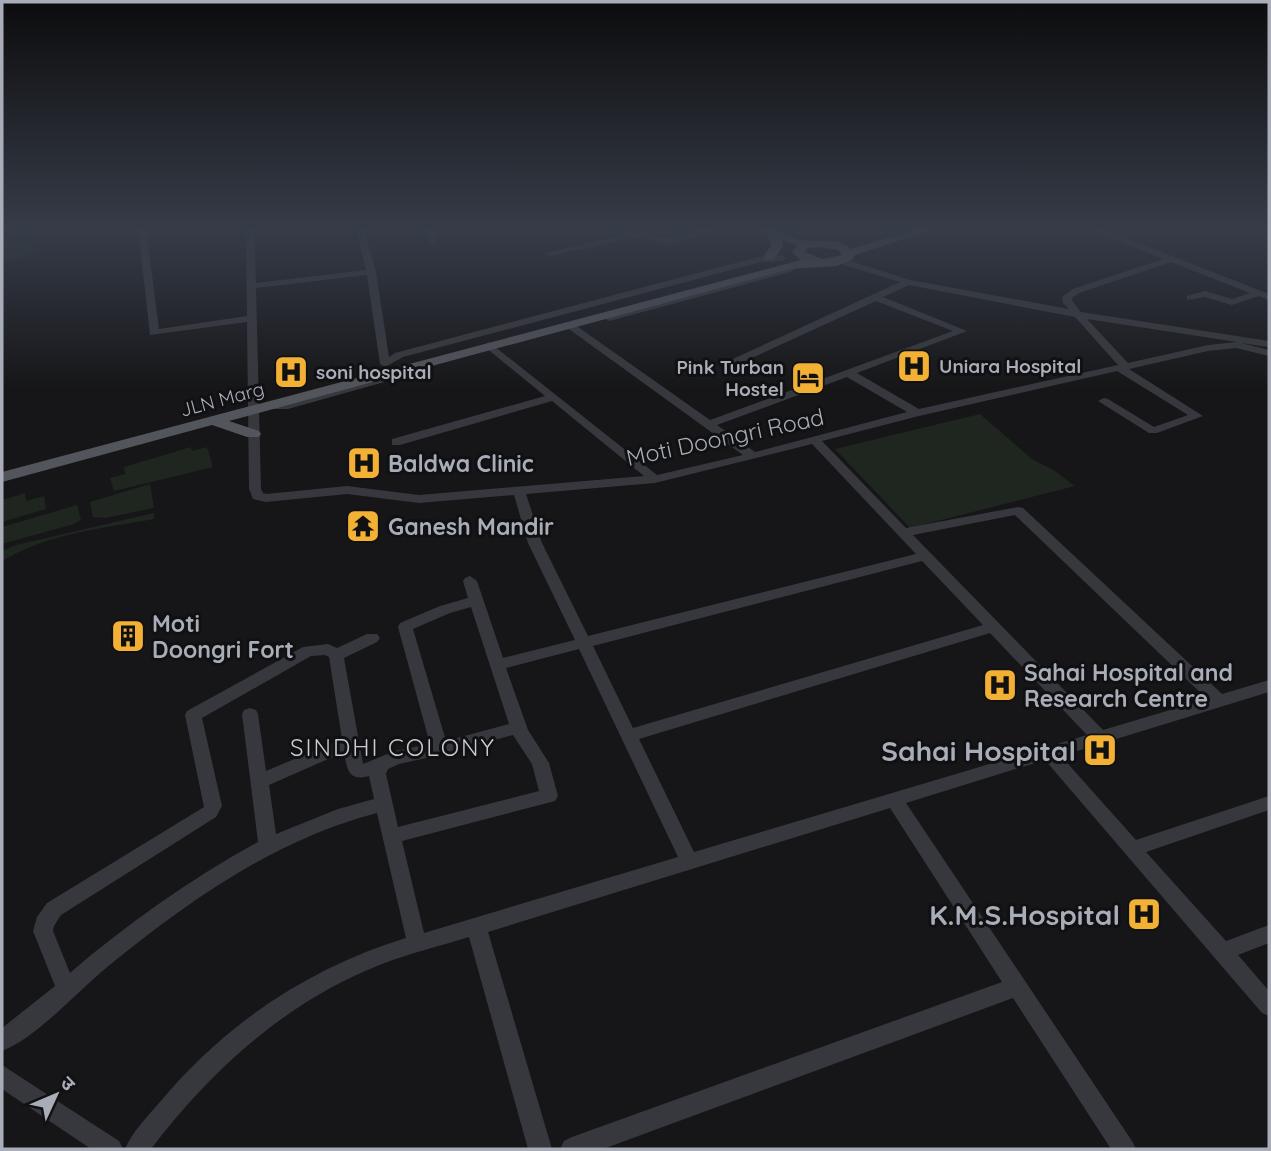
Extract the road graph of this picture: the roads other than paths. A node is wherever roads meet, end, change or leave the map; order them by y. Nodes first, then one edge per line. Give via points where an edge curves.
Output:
1 (148, 282) edge
2 (251, 282) edge
3 (288, 282) edge
4 (372, 282) edge
5 (691, 282) edge
6 (707, 282) edge
7 (908, 282) joint
8 (1104, 282) edge
9 (1230, 282) edge
10 (251, 286) junction
11 (1264, 295) edge
12 (875, 297) junction
13 (1190, 298) dead end
14 (1077, 314) junction
15 (252, 318) junction
16 (569, 326) junction
17 (1267, 342) edge
18 (1246, 345) junction
19 (491, 347) junction
20 (1269, 353) edge
21 (385, 364) junction
22 (726, 366) dead end
23 (1123, 367) junction
24 (850, 374) junction
25 (554, 397) junction
26 (1104, 401) dead end
27 (257, 405) junction
28 (917, 413) junction
29 (214, 421) junction
30 (707, 425) junction
31 (253, 434) junction
32 (814, 441) junction
33 (396, 442) dead end
34 (753, 456) junction
35 (2, 466) edge
36 (2, 477) edge
37 (655, 479) junction
38 (519, 491) junction
39 (903, 533) junction
40 (926, 556) junction
41 (470, 581) dead end
42 (476, 601) junction
43 (993, 627) junction
44 (372, 638) dead end
45 (584, 644) junction
46 (336, 655) junction
47 (496, 665) junction
48 (1269, 686) edge
49 (1219, 701) junction
50 (250, 714) dead end
51 (519, 727) junction
52 (629, 736) junction
53 (1100, 738) junction
54 (351, 742) junction
55 (440, 749) junction
56 (1049, 753) junction
57 (382, 765) junction
58 (259, 782) junction
59 (893, 798) junction
60 (1269, 803) edge
61 (384, 804) junction
62 (392, 836) junction
63 (268, 845) junction
64 (1132, 849) junction
65 (690, 862) junction
66 (476, 926) junction
67 (1269, 934) edge
68 (418, 944) junction
69 (1222, 952) junction
70 (1015, 987) junction
71 (66, 989) junction
72 (1269, 1006) edge
73 (2, 1040) edge
74 (2, 1076) edge
75 (111, 1149) edge
76 (137, 1149) edge
77 (540, 1149) edge
78 (572, 1149) edge
79 (1124, 1149) edge

1 - 15 street via 154,334
2 - 10 street, Moti Doongri Road
3 - 10 street
4 - 21 street
5 - 21 main road, JLN Marg
6 - 16 main road, JLN Marg
7 - 12 street
7 - 14 street
8 - 14 street via 1068,297
9 - 11 street
10 - 15 street, Moti Doongri Road
11 - 13 street via 1232,302 1205,294
12 - 22 street
12 - 24 street via 962,331
14 - 18 street
14 - 23 street
15 - 27 street, Moti Doongri Road
16 - 19 main road, JLN Marg
16 - 30 street
17 - 18 street
18 - 20 street
18 - 23 street, Moti Doongri Road via 1208,348
19 - 25 street
19 - 27 main road, JLN Marg
21 - 27 main road, JLN Marg
23 - 26 street via 1197,416 1153,431
23 - 28 street, Moti Doongri Road
24 - 28 street
24 - 30 street
25 - 33 street
25 - 37 street
27 - 29 main road, JLN Marg
27 - 31 street, Moti Doongri Road
27 - 35 main road, JLN Marg
28 - 32 street, Moti Doongri Road
29 - 31 main road
29 - 36 main road, JLN Marg
30 - 34 street
31 - 38 street, Moti Doongri Road via 255,489 261,498 347,491 419,499
32 - 34 street, Moti Doongri Road
32 - 39 street
34 - 37 street, Moti Doongri Road
37 - 38 street, Moti Doongri Road
38 - 45 street via 535,543
39 - 40 street
39 - 49 street via 1018,511
40 - 43 street
40 - 45 street
41 - 42 street
42 - 47 street
42 - 55 street via 445,609 405,628
43 - 52 street
43 - 53 street
44 - 46 street
45 - 47 street
45 - 52 street
46 - 54 street
46 - 71 street via 328,649 308,651 193,715 211,812 54,909 43,931
47 - 51 street
48 - 49 street
49 - 53 street
50 - 58 street
51 - 55 street
51 - 62 street via 540,763 549,796
52 - 65 street
53 - 56 street
54 - 57 street via 359,772
54 - 58 street
55 - 57 street
56 - 59 street
56 - 64 street
57 - 61 street via 377,774
58 - 63 street
59 - 65 street
59 - 70 street
60 - 64 street
61 - 62 street
61 - 63 street via 314,824
62 - 68 street
63 - 71 street via 162,914
64 - 69 street
65 - 66 street
66 - 68 street
66 - 77 street
67 - 69 street
68 - 76 street via 378,956 303,992 252,1026 203,1069
69 - 72 street
70 - 78 street
70 - 79 street
71 - 73 street
74 - 75 street

